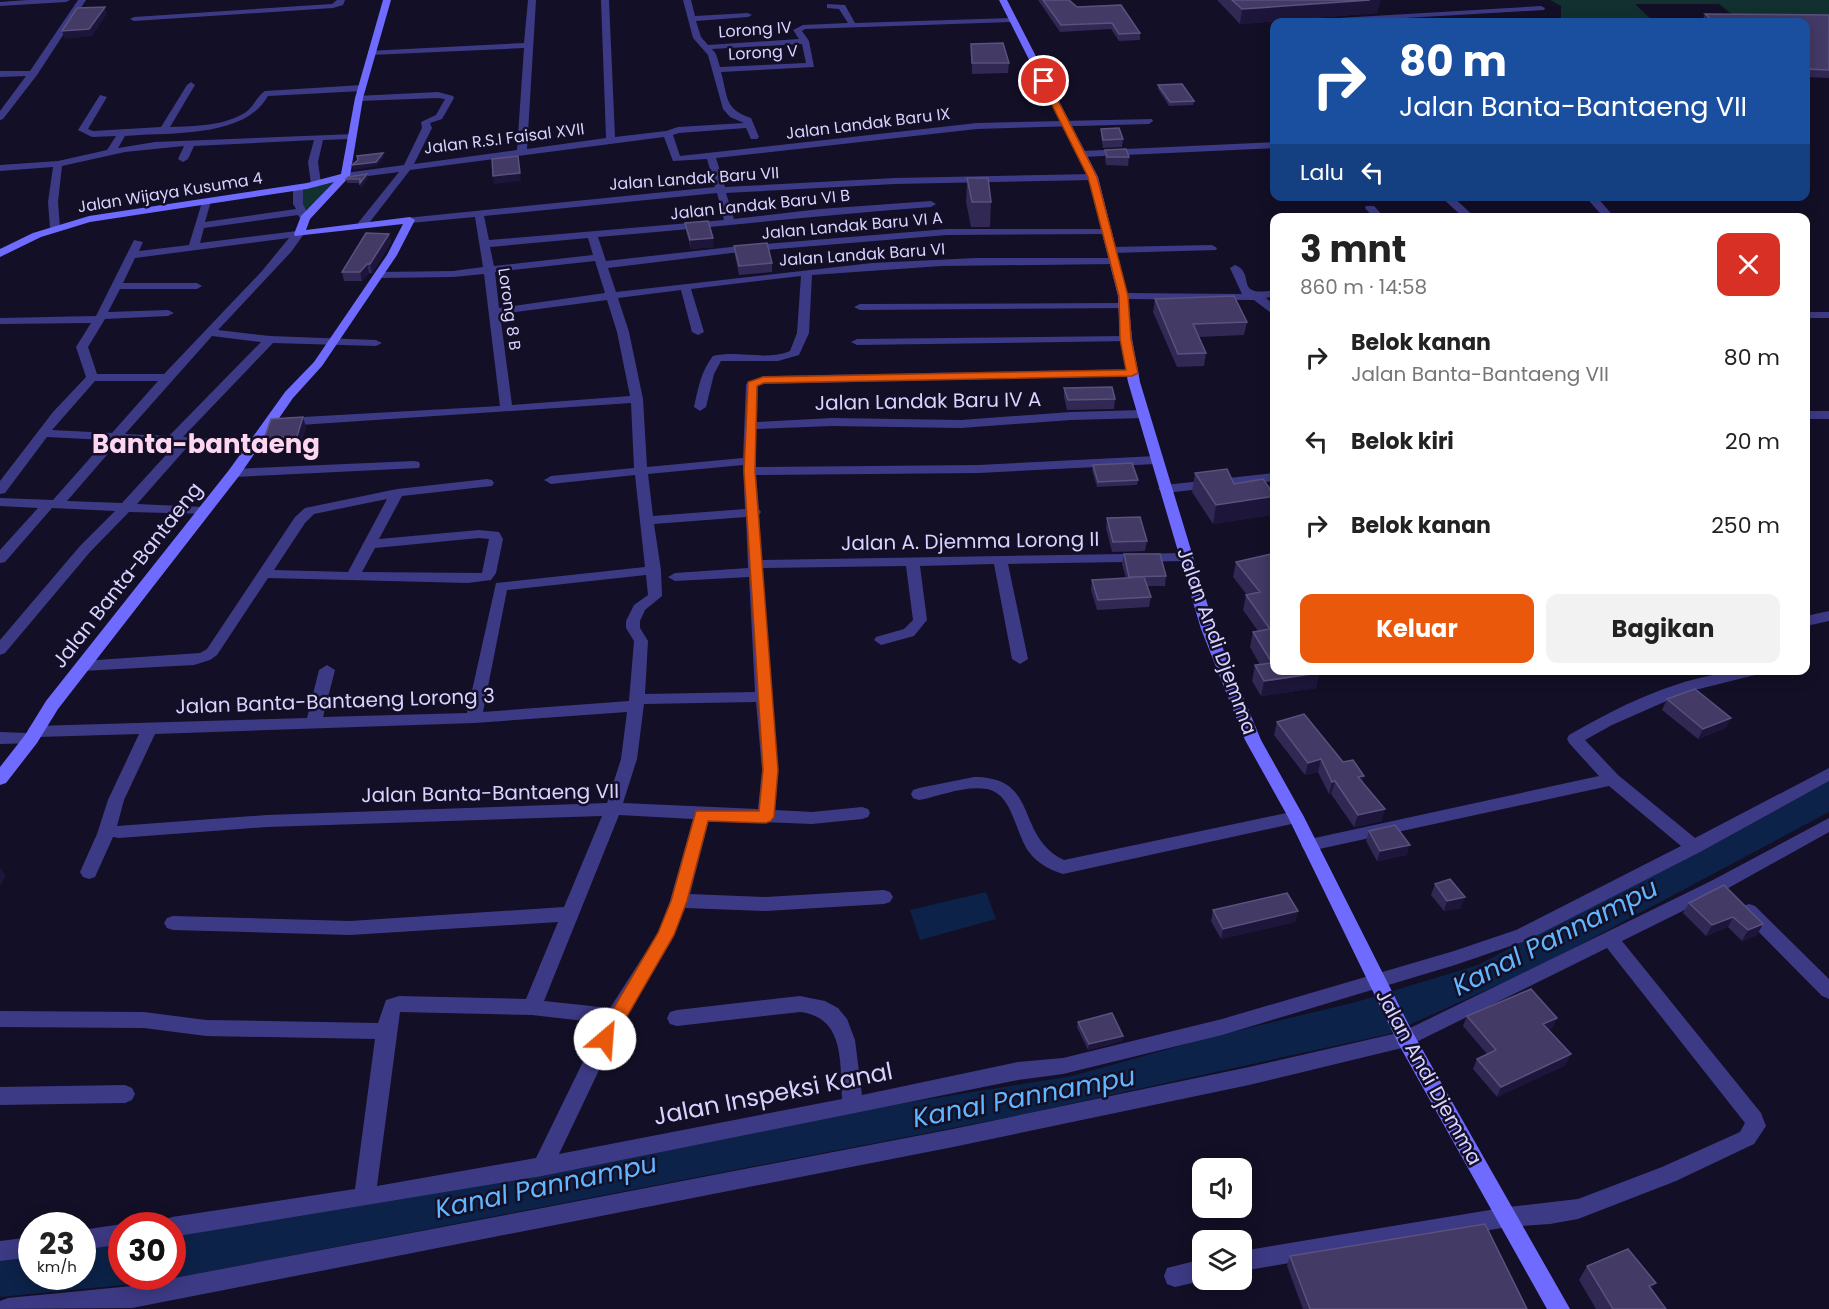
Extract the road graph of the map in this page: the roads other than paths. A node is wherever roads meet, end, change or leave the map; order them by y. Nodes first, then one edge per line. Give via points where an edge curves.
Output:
1 (66, 0) edge
2 (82, 0) edge
3 (341, 0) edge
4 (387, 0) edge
5 (532, 0) edge
6 (605, 0) edge
7 (687, 0) edge
8 (1003, 0) edge
9 (1496, 0) edge
10 (14, 3) junction
11 (0, 4) edge
12 (201, 4) dead end
13 (830, 6) dead end
14 (1541, 8) dead end
15 (1509, 10) junction
16 (4, 14) dead end
17 (193, 15) junction
18 (748, 15) dead end
19 (1415, 18) edge
20 (134, 19) dead end
21 (691, 19) junction
22 (1012, 20) junction
23 (855, 24) junction
24 (835, 36) dead end
25 (805, 41) junction
26 (528, 45) junction
27 (707, 47) junction
28 (371, 53) junction
29 (717, 70) junction
30 (34, 73) junction
31 (0, 74) edge
32 (191, 85) dead end
33 (361, 93) junction
34 (428, 96) junction
35 (103, 97) dead end
36 (0, 117) edge
37 (1149, 121) dead end
38 (425, 122) junction
39 (1065, 122) junction
40 (750, 125) junction
41 (164, 130) junction
42 (122, 133) junction
43 (668, 134) junction
44 (351, 136) junction
45 (754, 137) dead end
46 (320, 138) junction
47 (611, 140) junction
48 (190, 144) junction
49 (1270, 145) edge
50 (111, 152) junction
51 (522, 152) junction
52 (1082, 154) junction
53 (711, 156) junction
54 (183, 159) dead end
55 (58, 164) junction
56 (408, 166) junction
57 (0, 168) edge
58 (345, 176) junction
59 (1093, 177) junction
60 (316, 184) junction
61 (298, 188) junction
62 (719, 190) junction
63 (206, 201) junction
64 (1451, 201) edge
65 (1595, 201) edge
66 (931, 204) dead end
67 (1370, 208) dead end
68 (479, 213) junction
69 (1375, 213) edge
70 (1466, 213) edge
71 (1605, 213) edge
72 (303, 214) junction
73 (410, 220) junction
74 (730, 223) junction
75 (362, 225) junction
76 (199, 226) junction
77 (55, 228) junction
78 (1106, 231) junction
79 (298, 234) junction
80 (591, 235) junction
81 (138, 242) dead end
82 (483, 243) junction
83 (1212, 248) dead end
84 (193, 249) junction
85 (0, 254) edge
86 (132, 255) junction
87 (1113, 256) junction
88 (600, 261) junction
89 (1235, 268) dead end
90 (489, 270) junction
91 (807, 273) junction
92 (379, 275) junction
93 (685, 285) junction
94 (115, 286) junction
95 (197, 286) dead end
96 (1270, 295) edge
97 (612, 296) junction
98 (1254, 297) junction
99 (1124, 301) junction
100 (860, 307) dead end
101 (1270, 308) edge
102 (494, 312) junction
103 (168, 313) dead end
104 (1810, 315) edge
105 (1829, 315) edge
106 (100, 317) junction
107 (0, 321) edge
108 (698, 332) dead end
109 (212, 333) junction
110 (270, 339) junction
111 (1126, 339) junction
112 (333, 341) junction
113 (857, 342) dead end
114 (376, 343) dead end
115 (1132, 373) junction
116 (92, 377) junction
117 (167, 378) junction
118 (637, 399) junction
119 (700, 407) dead end
120 (506, 409) junction
121 (1143, 414) junction
122 (1810, 415) edge
123 (1829, 415) edge
124 (267, 423) junction
125 (750, 426) junction
126 (43, 433) junction
127 (118, 436) junction
128 (179, 441) junction
129 (253, 445) junction
130 (1156, 460) junction
131 (414, 465) dead end
132 (749, 466) junction
133 (642, 471) junction
134 (234, 473) junction
135 (1270, 478) edge
136 (551, 480) dead end
137 (487, 483) dead end
138 (1166, 489) junction
139 (0, 490) edge
140 (397, 493) junction
141 (0, 502) edge
142 (54, 503) junction
143 (124, 508) junction
144 (203, 512) junction
145 (754, 512) junction
146 (648, 520) junction
147 (370, 544) junction
148 (1185, 557) junction
149 (0, 559) edge
150 (1000, 559) junction
151 (912, 561) junction
152 (757, 568) junction
153 (654, 570) junction
154 (265, 574) junction
155 (353, 576) junction
156 (675, 577) dead end
157 (1829, 616) edge
158 (1810, 620) edge
159 (881, 640) dead end
160 (0, 650) edge
161 (1020, 660) dead end
162 (82, 666) junction
163 (327, 670) dead end
164 (1734, 675) edge
165 (763, 697) junction
166 (636, 703) junction
167 (474, 718) junction
168 (314, 723) junction
169 (149, 729) junction
170 (33, 736) junction
171 (0, 738) edge
172 (1829, 774) edge
173 (0, 779) edge
174 (1612, 779) junction
175 (919, 794) dead end
176 (613, 809) junction
177 (862, 813) dead end
178 (702, 815) junction
179 (766, 817) junction
180 (1296, 817) junction
181 (1829, 824) edge
182 (113, 833) junction
183 (1310, 845) junction
184 (1694, 847) junction
185 (89, 872) dead end
186 (1721, 884) junction
187 (884, 897) dead end
188 (679, 901) junction
189 (569, 914) junction
190 (173, 923) dead end
191 (1610, 939) junction
192 (1379, 987) junction
193 (1829, 991) edge
194 (532, 1007) junction
195 (615, 1017) junction
196 (677, 1018) dead end
197 (0, 1019) edge
198 (386, 1031) junction
199 (1404, 1034) junction
200 (125, 1094) dead end
201 (0, 1096) edge
202 (853, 1106) junction
203 (542, 1167) junction
204 (365, 1196) junction
205 (1508, 1217) junction
206 (186, 1225) edge
207 (18, 1249) edge
208 (0, 1251) edge
209 (1252, 1259) edge
210 (1192, 1272) edge
211 (1175, 1276) dead end
212 (8, 1309) edge
213 (1559, 1309) edge

1 - 10 street
2 - 30 street
3 - 17 street via 333,6
4 - 28 street
5 - 26 street
6 - 47 street
7 - 21 street
8 - 22 street, Jalan Andi Djemma
9 - 15 street
10 - 11 street
10 - 16 street
12 - 17 street
13 - 23 street via 842,7
14 - 15 street
15 - 19 street
17 - 20 street
18 - 21 street
21 - 27 street via 696,38
22 - 23 street
22 - 39 street, Jalan Andi Djemma
23 - 24 street via 831,27
23 - 25 street via 797,30
25 - 27 street, Lorong IV
25 - 29 street, Lorong V via 811,64
26 - 28 street
26 - 51 street
27 - 29 street
28 - 33 street
29 - 40 street via 728,111 748,120
30 - 31 street
30 - 36 street
32 - 41 street
33 - 34 street
33 - 41 street via 265,94 260,105 224,124
33 - 44 street
34 - 38 street via 423,108
34 - 38 street via 450,98 439,117
35 - 42 street via 83,130 92,134
37 - 39 street, Jalan Landak Baru IX
38 - 56 street via 427,128
39 - 52 street, Jalan Andi Djemma
39 - 53 street, Jalan Landak Baru IX via 907,133
40 - 43 street, Jalan R.S.I Faisal XVII
40 - 45 street
41 - 42 street
42 - 50 street
43 - 47 street, Jalan R.S.I Faisal XVII
43 - 53 street, Jalan Landak Baru IX via 676,159
44 - 46 street
44 - 58 street
46 - 48 street
46 - 60 street via 313,162
47 - 51 street, Jalan R.S.I Faisal XVII
48 - 50 street
48 - 54 street
49 - 52 street
50 - 55 street
51 - 56 street, Jalan R.S.I Faisal XVII
52 - 59 street, Jalan Andi Djemma
53 - 62 street
55 - 57 street
55 - 77 street via 53,202
56 - 58 street, Jalan R.S.I Faisal XVII
56 - 75 street
58 - 60 street, Jalan Wijaya Kusuma 4
58 - 72 street
59 - 62 street, Jalan Landak Baru VII
59 - 78 street, Jalan Andi Djemma
60 - 61 street, Jalan Wijaya Kusuma 4
61 - 63 street, Jalan Wijaya Kusuma 4
61 - 72 street via 298,204
62 - 68 street, Jalan Landak Baru VII
62 - 74 street
63 - 76 street
63 - 77 street, Jalan Wijaya Kusuma 4 via 109,215
64 - 70 street
65 - 71 street
66 - 74 street, Jalan Landak Baru VI B
67 - 69 street
68 - 73 street, Jalan Landak Baru VII
68 - 82 street, Lorong 8 B
72 - 76 street
72 - 79 street
73 - 75 street, Jalan Landak Baru VII
73 - 92 street, Jalan Banta-Bantaeng
74 - 80 street, Jalan Landak Baru VI B
75 - 79 street, Jalan Landak Baru VII
76 - 84 street
77 - 85 street, Jalan Wijaya Kusuma 4
78 - 87 street, Jalan Andi Djemma
78 - 88 street, Jalan Landak Baru VI A via 947,231
79 - 84 street
79 - 109 street
80 - 82 street, Jalan Landak Baru VI B
80 - 88 street
81 - 86 street
82 - 90 street, Lorong 8 B
83 - 87 street, Jalan Landak Baru VI
84 - 86 street
86 - 94 street
87 - 91 street, Jalan Landak Baru VI
87 - 99 street, Jalan Andi Djemma
88 - 90 street, Jalan Landak Baru VI A
88 - 97 street
89 - 98 street via 1244,288
90 - 92 street, Jalan Landak Baru VI A
90 - 102 street, Lorong 8 B
91 - 93 street, Jalan Landak Baru VI
91 - 119 street via 803,333 795,353 784,357 732,356 714,360
92 - 112 street, Jalan Banta-Bantaeng
93 - 97 street, Jalan Landak Baru VI
93 - 108 street
94 - 95 street
94 - 106 street
96 - 98 street
97 - 102 street, Jalan Landak Baru VI
97 - 118 street
98 - 99 street
98 - 101 street
99 - 100 street
99 - 111 street, Jalan Andi Djemma
102 - 120 street, Lorong 8 B
103 - 106 street
104 - 105 street
106 - 107 street
106 - 116 street via 82,347
109 - 110 street
109 - 117 street
110 - 112 street
110 - 128 street
111 - 113 street
111 - 115 street, Jalan Andi Djemma
112 - 114 street
112 - 124 street, Jalan Banta-Bantaeng
115 - 121 street, Jalan Andi Djemma
115 - 125 street via 763,380 752,384
116 - 117 street
116 - 126 street
117 - 127 street
118 - 120 street
118 - 133 street
120 - 124 street
121 - 125 street, Jalan Landak Baru IV A via 961,424 832,422
121 - 130 street, Jalan Andi Djemma
122 - 123 street
124 - 129 street, Jalan Banta-Bantaeng
125 - 132 street
126 - 127 street
126 - 139 street
127 - 128 street
127 - 142 street
128 - 129 street
128 - 143 street via 149,484
129 - 134 street, Jalan Banta-Bantaeng
130 - 132 street via 979,469
130 - 138 street, Jalan Andi Djemma
131 - 134 street
132 - 133 street
132 - 145 street
133 - 136 street
133 - 146 street
134 - 144 street, Jalan Banta-Bantaeng
135 - 138 street
137 - 140 street
138 - 148 street, Jalan Andi Djemma
140 - 147 street
140 - 154 street via 305,514
141 - 142 street
142 - 143 street
142 - 149 street
143 - 144 street
143 - 160 street
144 - 162 street, Jalan Banta-Bantaeng
145 - 146 street
145 - 152 street
146 - 153 street
147 - 155 street
147 - 155 street via 479,534 496,538 489,573 481,578
148 - 150 street, Jalan A. Djemma Lorong II
148 - 180 street, Jalan Andi Djemma via 1208,629 1253,740
150 - 151 street, Jalan A. Djemma Lorong II
150 - 161 street
151 - 152 street, Jalan A. Djemma Lorong II
151 - 159 street via 918,626 908,634
152 - 156 street, Jalan A. Djemma Lorong II
152 - 165 street
153 - 166 street via 655,596 639,608 633,621 641,641
153 - 167 street via 501,586
154 - 155 street
154 - 162 street via 205,657
157 - 158 street
162 - 170 street, Jalan Banta-Bantaeng
163 - 168 street
164 - 174 street via 1682,688 1576,737 1575,742
165 - 166 street, Jalan Banta-Bantaeng Lorong 3
165 - 179 street via 770,770
166 - 167 street, Jalan Banta-Bantaeng Lorong 3
166 - 176 street via 629,759
167 - 168 street, Jalan Banta-Bantaeng Lorong 3
168 - 169 street, Jalan Banta-Bantaeng Lorong 3
169 - 170 street, Jalan Banta-Bantaeng Lorong 3
169 - 182 street via 116,800
170 - 171 street, Jalan Banta-Bantaeng Lorong 3
170 - 173 street, Jalan Banta-Bantaeng
172 - 184 street, Jalan Inspeksi Kanal
174 - 183 street
174 - 184 street
175 - 180 street via 976,783 1001,788 1017,807 1034,849 1064,867
176 - 178 street, Jalan Banta-Bantaeng VII
176 - 182 street, Jalan Banta-Bantaeng VII via 267,821
176 - 189 street
177 - 179 street, Jalan Banta-Bantaeng VII via 839,817
178 - 179 street, Jalan Banta-Bantaeng VII
178 - 188 street
180 - 183 street, Jalan Andi Djemma
181 - 186 street
182 - 185 street
183 - 192 street, Jalan Andi Djemma
184 - 192 street, Jalan Inspeksi Kanal via 1522,935
186 - 191 street
186 - 193 street
187 - 188 street via 766,904
188 - 195 street via 666,935
189 - 190 street via 350,928
189 - 194 street
191 - 199 street
191 - 205 street via 1724,1079 1756,1126 1738,1143 1578,1209
192 - 199 street, Jalan Andi Djemma
192 - 202 street, Jalan Inspeksi Kanal via 1063,1066 1018,1071
194 - 195 street
194 - 198 street via 399,1004 391,1009
195 - 203 street
196 - 202 street via 818,1005 834,1015 845,1032
197 - 198 street via 144,1020 206,1028
198 - 204 street
199 - 205 street, Jalan Andi Djemma
199 - 212 street via 1250,1076 953,1138 132,1297
200 - 201 street
202 - 203 street, Jalan Inspeksi Kanal
203 - 204 street, Jalan Inspeksi Kanal
204 - 206 street, Jalan Inspeksi Kanal
205 - 209 street
205 - 213 street, Jalan Andi Djemma
207 - 208 street
210 - 211 street

